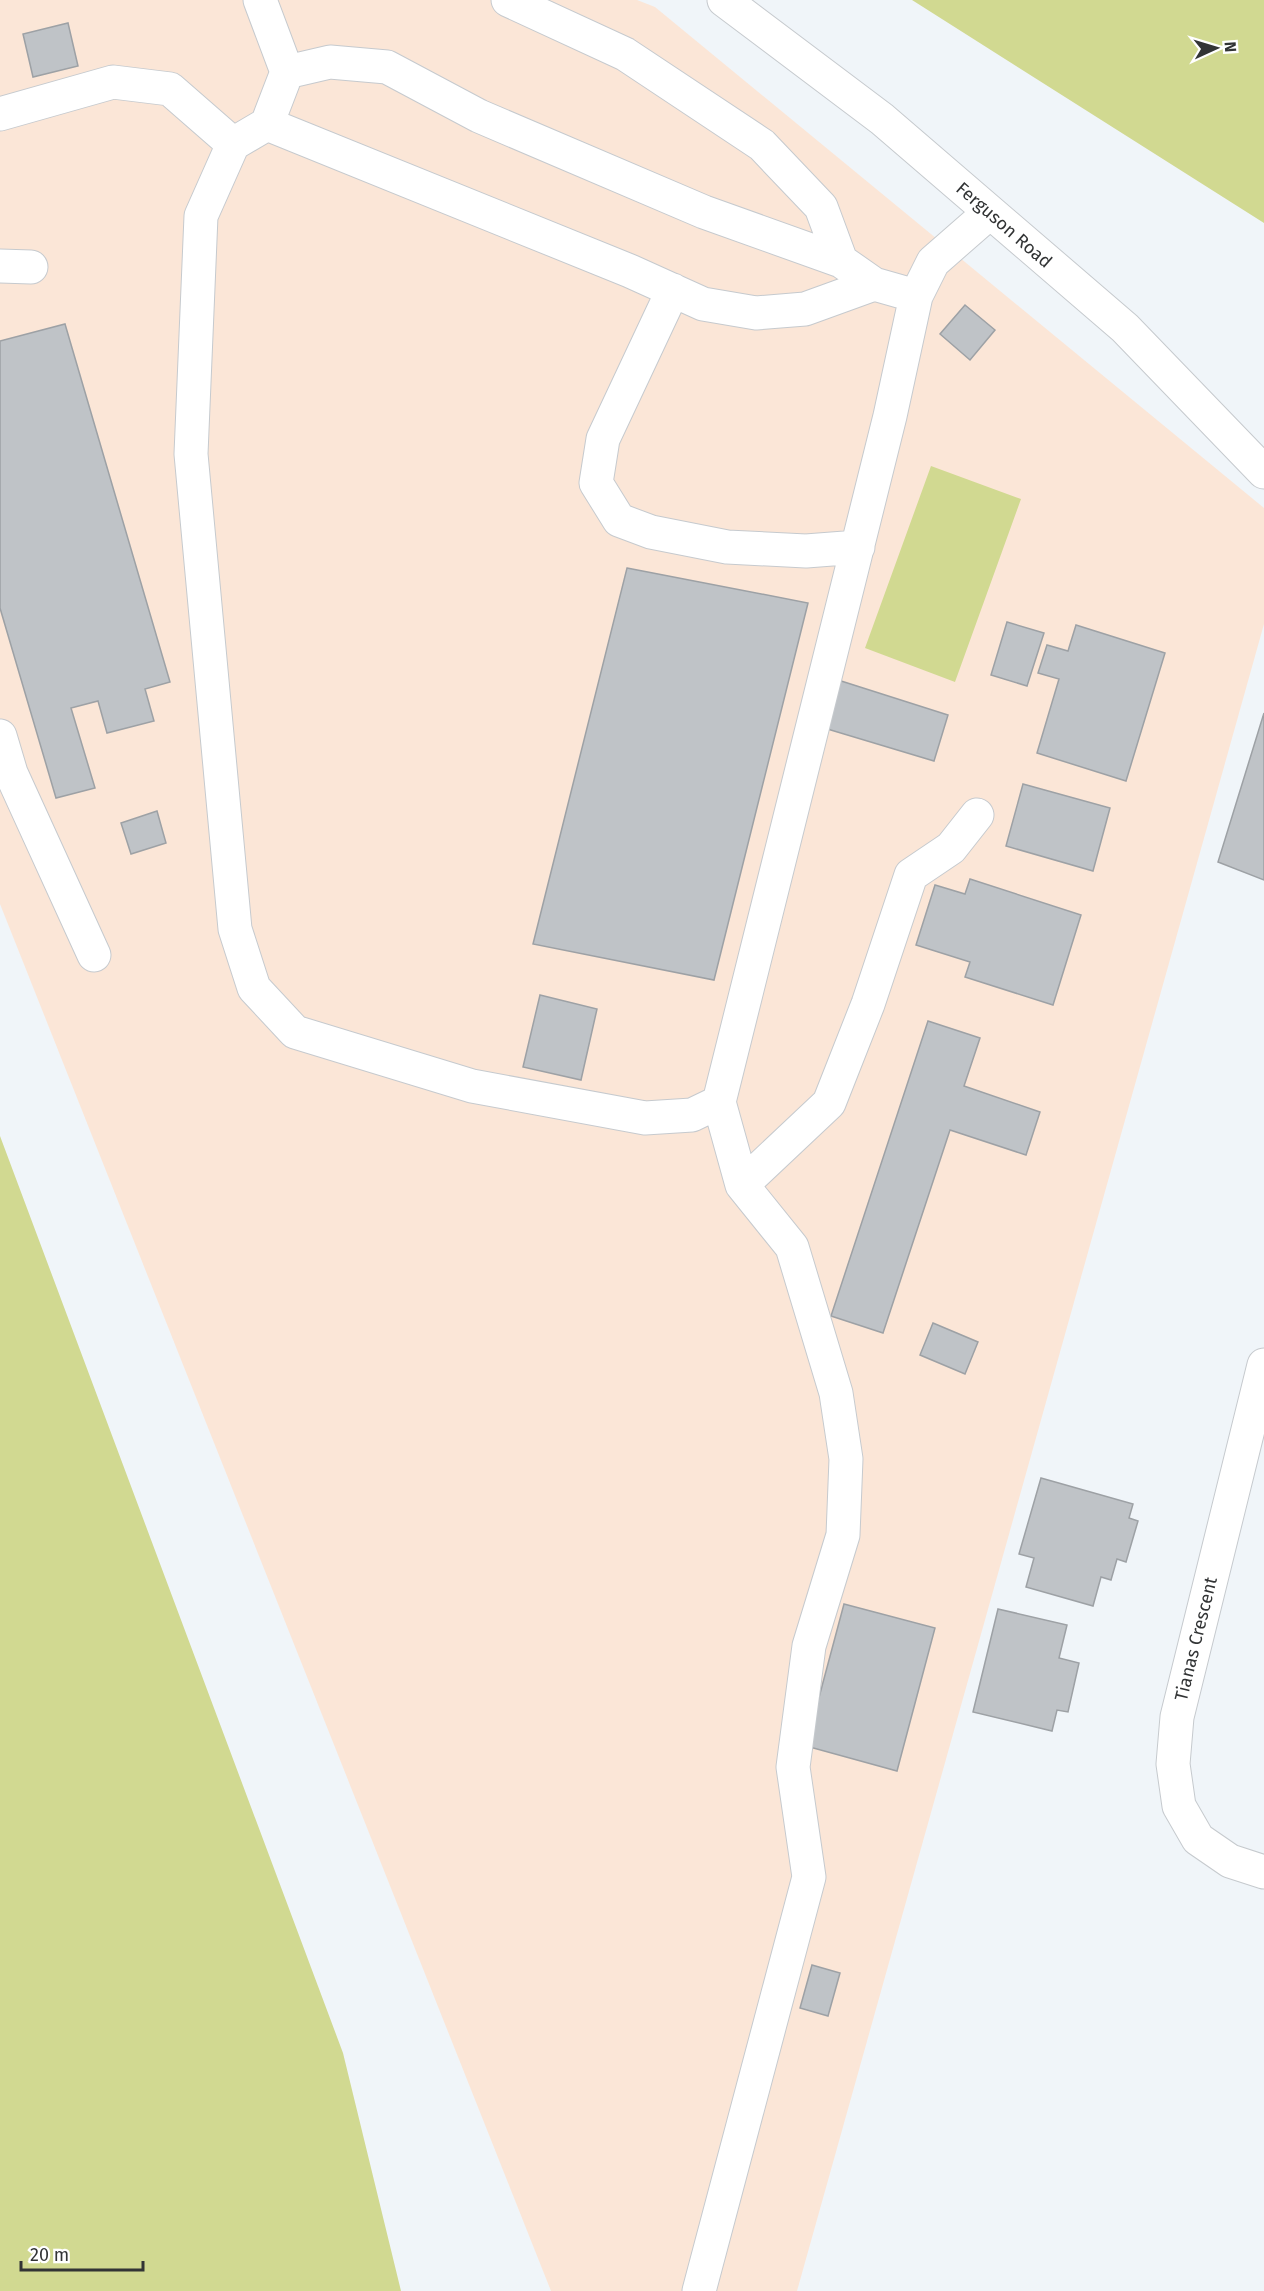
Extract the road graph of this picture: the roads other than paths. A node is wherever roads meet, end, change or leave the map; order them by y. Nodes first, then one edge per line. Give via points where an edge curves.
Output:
1 (260, 0) edge
2 (508, 0) edge
3 (724, 0) edge
4 (287, 72) junction
5 (0, 114) edge
6 (267, 124) junction
7 (233, 144) junction
8 (989, 213) junction
9 (841, 261) junction
10 (874, 284) junction
11 (673, 290) junction
12 (916, 296) junction
13 (1264, 472) edge
14 (858, 547) junction
15 (0, 736) edge
16 (977, 815) dead end
17 (94, 955) dead end
18 (719, 1102) junction
19 (742, 1185) junction
20 (1264, 1365) edge
21 (1264, 1872) edge
22 (699, 2291) edge

1 - 4 street
2 - 9 street via 625,54 762,145 821,207
3 - 8 street, Ferguson Road via 882,119
4 - 6 street
4 - 9 street via 330,62 387,67 479,116 694,208
5 - 7 street via 113,82 170,89
6 - 7 street
6 - 11 street
7 - 18 street via 201,216 191,454 235,929 254,988 295,1032 472,1086 645,1118 692,1115
8 - 12 street via 933,262
8 - 13 street, Ferguson Road via 1125,328
9 - 10 street
10 - 11 street via 805,309 756,314 703,304
10 - 12 street
11 - 14 street via 603,439 596,483 619,520 651,532 727,547 806,551
12 - 14 street
14 - 18 street
15 - 17 street via 11,773
16 - 19 street via 951,849 911,875 830,1103
18 - 19 street
19 - 22 street via 792,1247 836,1393 846,1459 844,1514 843,1535 809,1646 794,1767 809,1877
20 - 21 street, Tianas Crescent via 1177,1717 1173,1764 1179,1806 1198,1839 1230,1861

